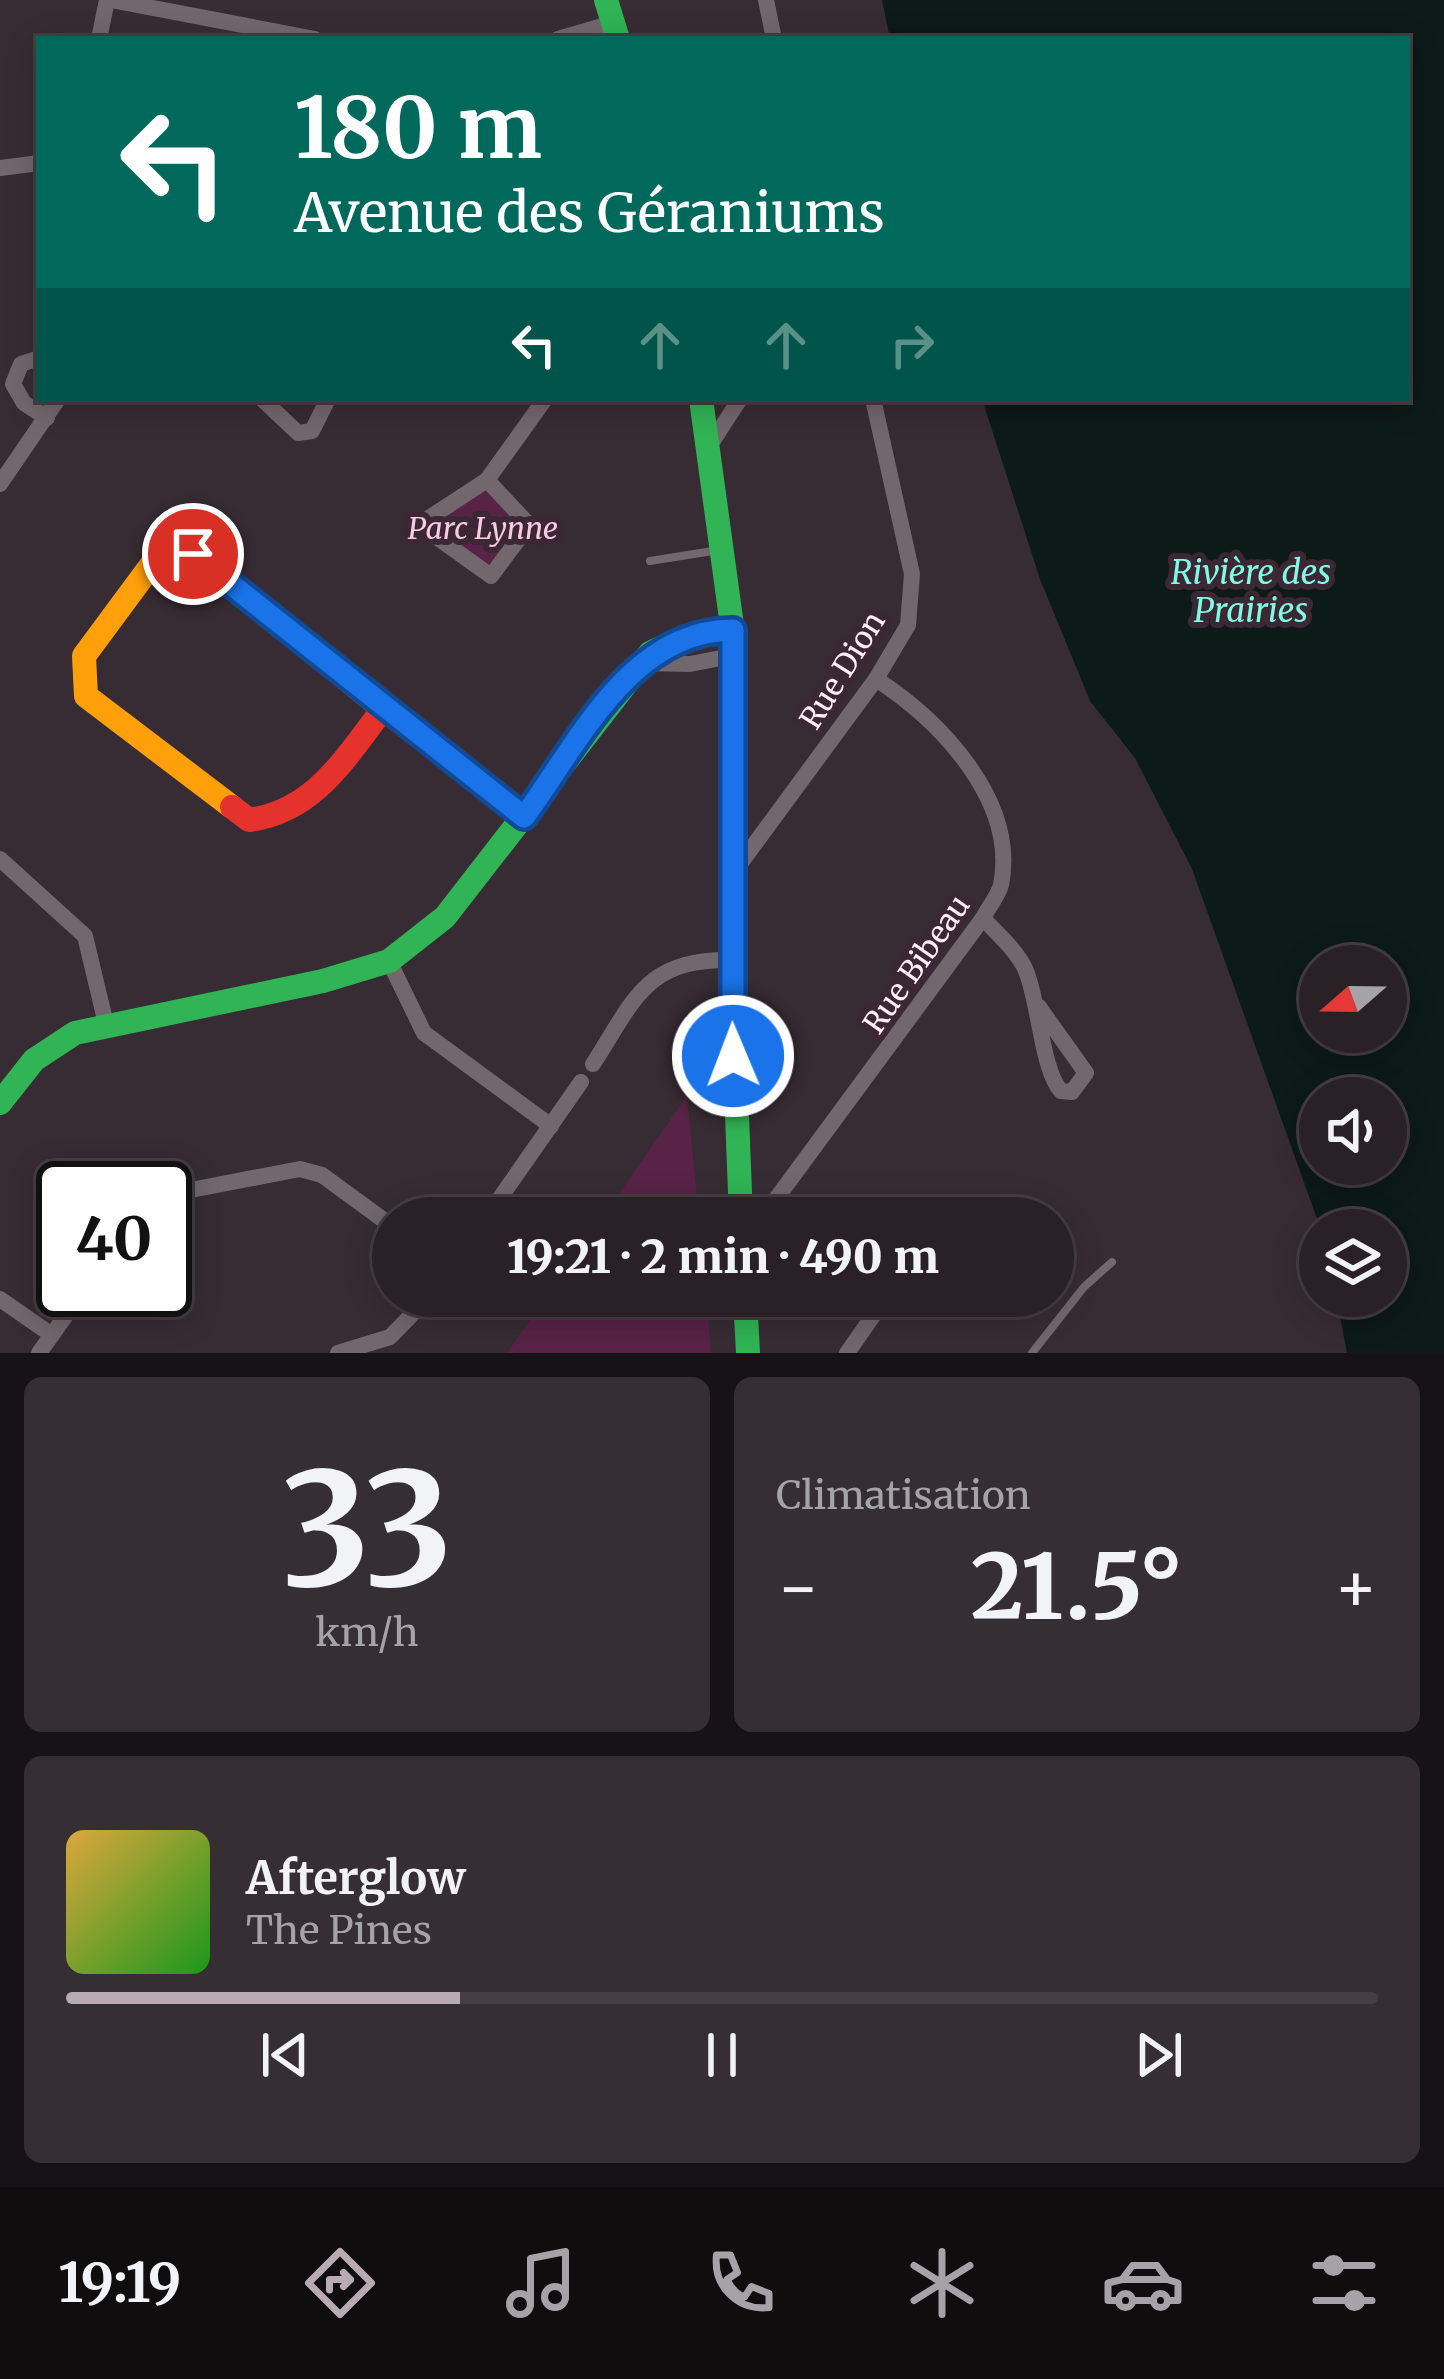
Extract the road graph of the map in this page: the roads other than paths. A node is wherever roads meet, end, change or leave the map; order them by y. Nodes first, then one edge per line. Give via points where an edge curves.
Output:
1 (109, 0) edge
2 (766, 0) edge
3 (612, 21) edge
4 (100, 36) edge
5 (299, 36) edge
6 (567, 36) edge
7 (773, 36) edge
8 (36, 163) edge
9 (0, 169) edge
10 (36, 359) edge
11 (56, 402) edge
12 (265, 402) edge
13 (326, 402) edge
14 (543, 402) edge
15 (702, 402) edge
16 (738, 402) edge
17 (874, 402) edge
18 (46, 418) junction
19 (710, 445) junction
20 (487, 480) junction
21 (0, 484) edge
22 (723, 549) junction
23 (650, 561) dead end
24 (734, 642) junction
25 (876, 680) junction
26 (383, 709) junction
27 (524, 817) junction
28 (0, 859) edge
29 (733, 873) junction
30 (983, 918) junction
31 (731, 960) junction
32 (388, 961) junction
33 (1039, 1007) dead end
34 (106, 1024) junction
35 (593, 1064) dead end
36 (581, 1082) dead end
37 (0, 1103) edge
38 (551, 1126) junction
39 (192, 1190) edge
40 (501, 1197) edge
41 (740, 1197) edge
42 (777, 1197) edge
43 (372, 1212) edge
44 (1112, 1262) dead end
45 (0, 1299) edge
46 (64, 1317) edge
47 (410, 1317) edge
48 (746, 1317) edge
49 (872, 1317) edge
50 (52, 1335) junction
51 (351, 1352) edge
52 (1036, 1352) edge
53 (39, 1353) edge
54 (338, 1353) edge
55 (748, 1353) edge
56 (847, 1353) edge

1 - 4 street
1 - 5 street
2 - 7 street
3 - 6 street
8 - 9 street
10 - 18 street via 21,364 13,384 24,404
11 - 18 street
12 - 13 street via 298,434 312,431
14 - 20 street
15 - 19 street
16 - 19 street
17 - 25 street, Rue Dion via 912,574 908,625
18 - 21 street
19 - 22 street
20 - 20 street via 426,520 428,531 490,577 530,525
22 - 23 lane
22 - 24 street
24 - 27 street via 683,637 650,653
24 - 29 street
25 - 29 street, Rue Dion
25 - 30 street, Rue Bibeau via 941,728 985,799 1001,886
26 - 26 street via 193,554 155,560 84,656 86,696 249,820 301,809
26 - 27 street
27 - 32 street via 445,916
28 - 34 street via 85,936
29 - 31 street
30 - 33 street via 1024,964
30 - 42 street, Rue Bibeau
31 - 35 street via 686,962 655,974
31 - 41 street
32 - 34 street
32 - 38 street via 424,1033
34 - 37 street via 51,1046
36 - 38 street
38 - 40 street
39 - 43 street via 300,1169 322,1175
44 - 52 lane
45 - 50 street
46 - 50 street
47 - 51 street via 390,1337
48 - 55 street
49 - 56 street
50 - 53 street
51 - 54 street

